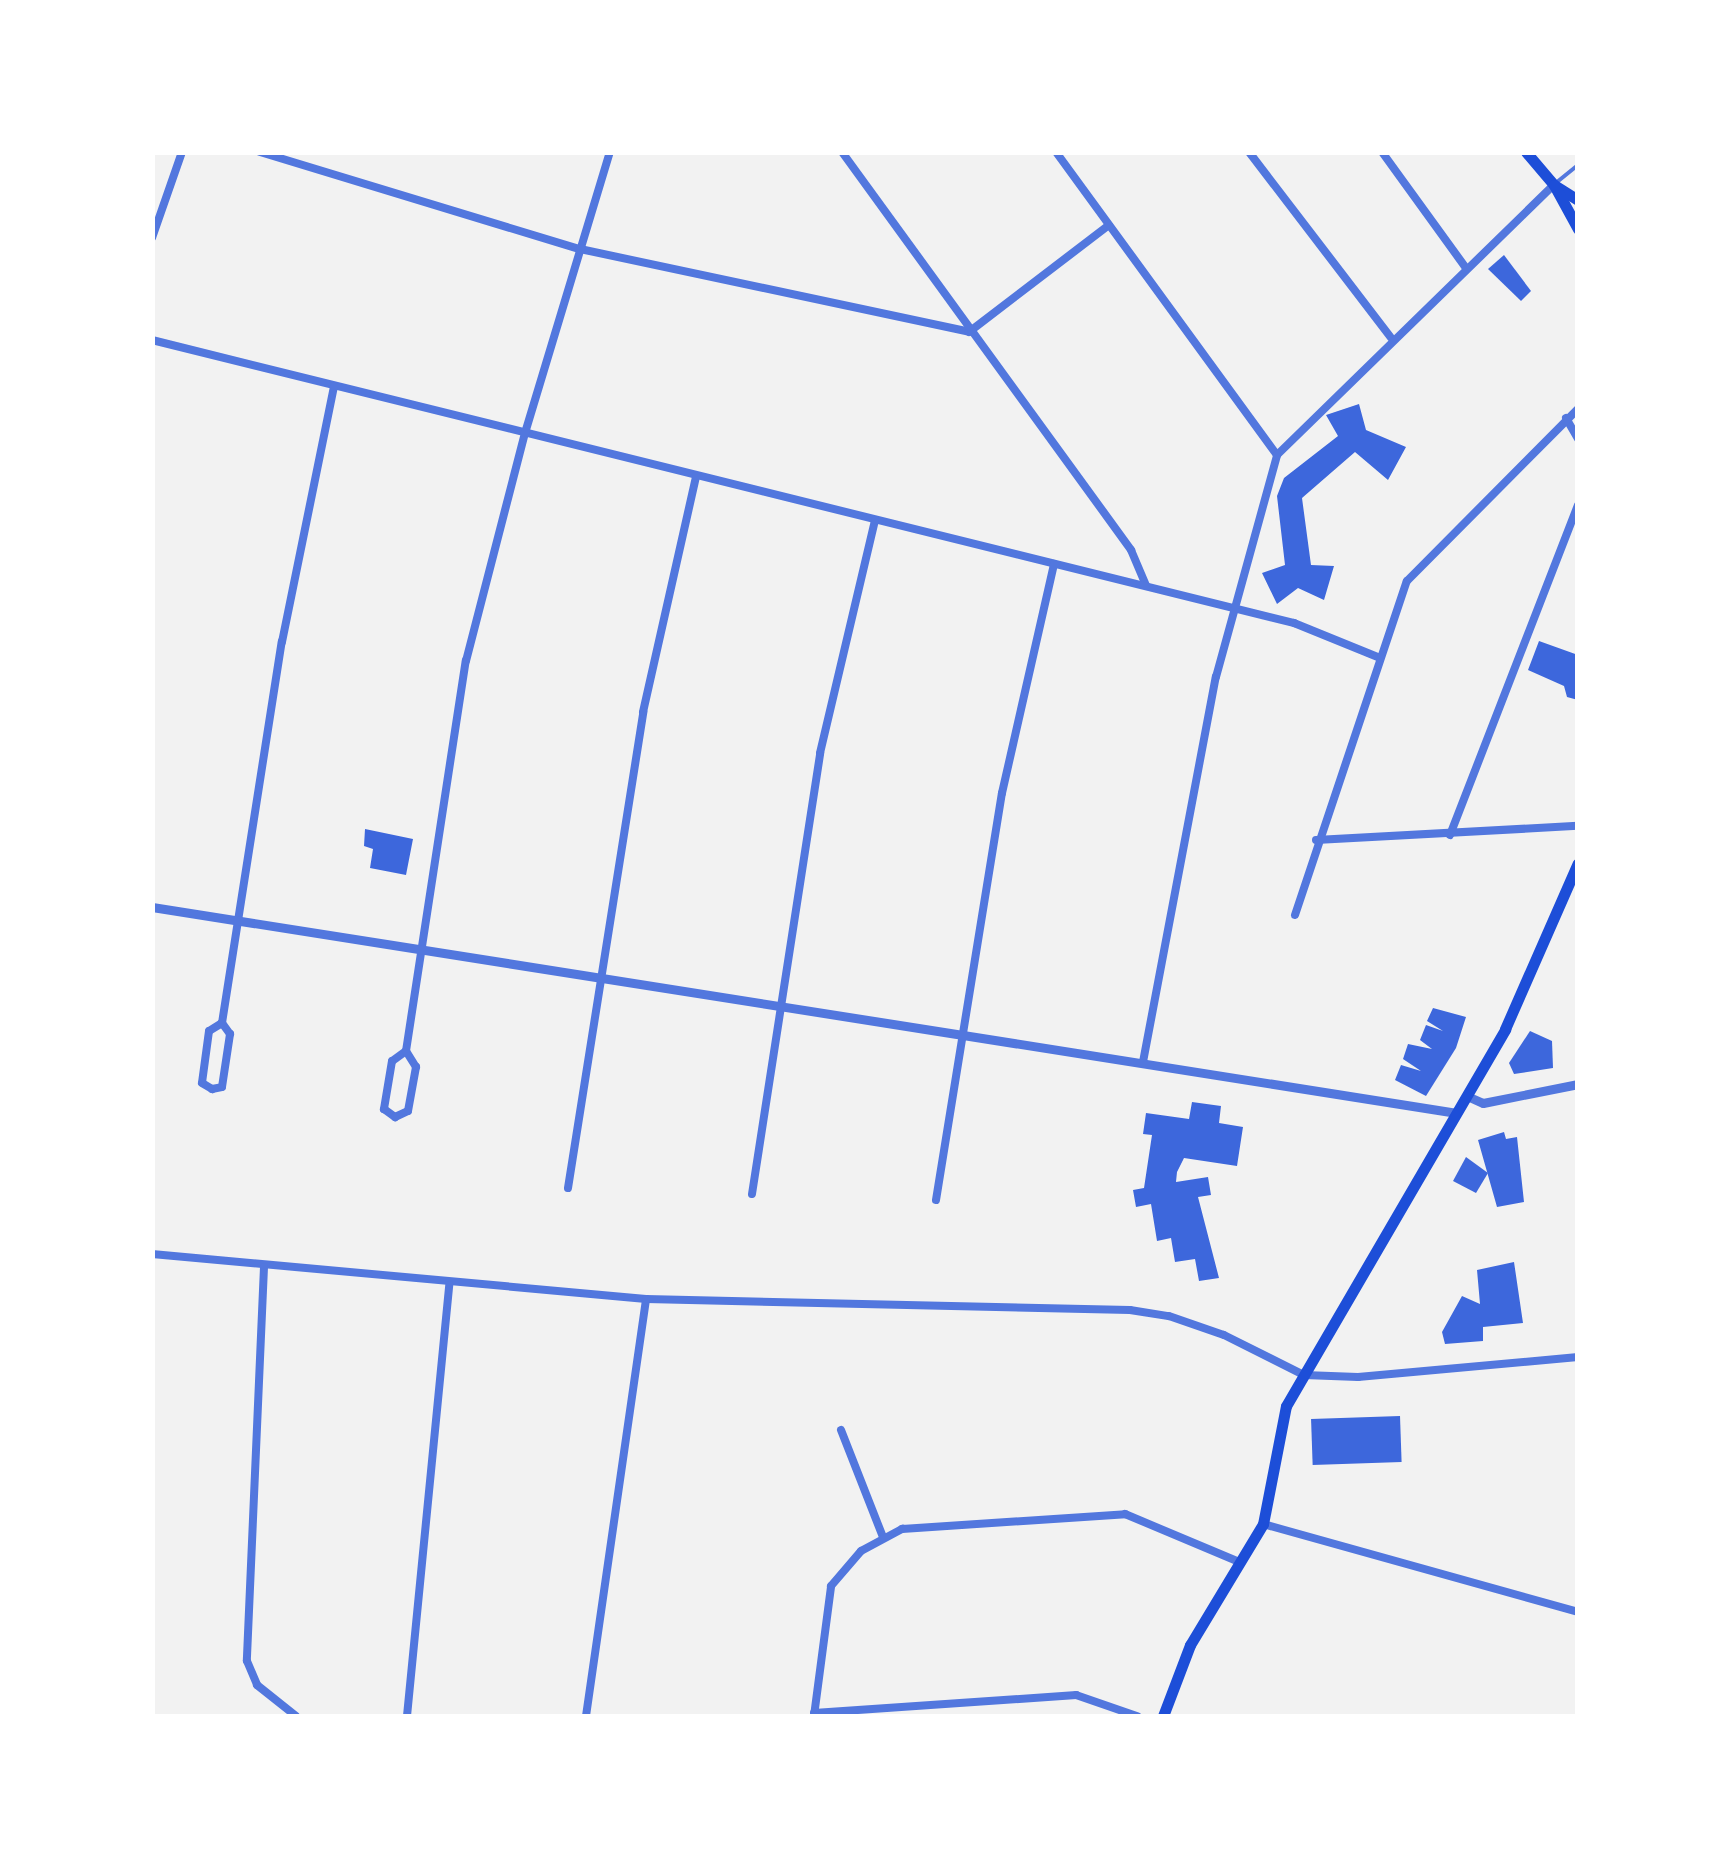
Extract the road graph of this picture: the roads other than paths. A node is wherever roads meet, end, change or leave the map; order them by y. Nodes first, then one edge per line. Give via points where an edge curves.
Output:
1 (182, 152) edge
2 (260, 152) edge
3 (610, 152) edge
4 (842, 152) edge
5 (1056, 152) edge
6 (1249, 152) edge
7 (1382, 152) edge
8 (1526, 152) edge
9 (1578, 166) edge
10 (1554, 185) junction
11 (1578, 200) edge
12 (1109, 225) junction
13 (1578, 230) edge
14 (152, 238) edge
15 (580, 249) junction
16 (1466, 268) junction
17 (969, 332) junction
18 (1392, 338) junction
19 (152, 340) edge
20 (334, 386) junction
21 (1578, 409) edge
22 (1566, 418) junction
23 (525, 434) junction
24 (1578, 438) edge
25 (1278, 455) junction
26 (696, 476) junction
27 (1578, 505) edge
28 (875, 520) junction
29 (1054, 564) junction
30 (1146, 584) junction
31 (1234, 608) junction
32 (1380, 658) junction
33 (1578, 826) edge
34 (1450, 835) junction
35 (1316, 840) junction
36 (1578, 863) edge
37 (152, 907) edge
38 (1294, 916) dead end
39 (239, 921) junction
40 (422, 949) junction
41 (600, 978) junction
42 (780, 1005) junction
43 (222, 1023) junction
44 (960, 1034) junction
45 (406, 1051) junction
46 (1143, 1062) junction
47 (1578, 1084) edge
48 (1467, 1096) junction
49 (1457, 1113) junction
50 (568, 1188) dead end
51 (752, 1194) dead end
52 (936, 1200) dead end
53 (152, 1254) edge
54 (264, 1267) junction
55 (449, 1284) junction
56 (646, 1299) junction
57 (1578, 1357) edge
58 (1304, 1375) junction
59 (841, 1430) dead end
60 (1263, 1524) junction
61 (883, 1537) junction
62 (1239, 1562) junction
63 (1578, 1612) edge
64 (814, 1715) edge
65 (295, 1716) edge
66 (407, 1716) edge
67 (586, 1716) edge
68 (1137, 1716) edge
69 (1163, 1716) edge

1 - 14 street
2 - 15 street
3 - 15 street
4 - 17 street
5 - 12 street
6 - 18 street
7 - 16 street
8 - 10 main road
9 - 10 lane
10 - 11 main road
10 - 13 main road
10 - 16 street
12 - 17 street
12 - 25 street
15 - 17 street
15 - 23 street
16 - 18 street
17 - 30 street via 1131,550
18 - 25 street
19 - 20 street
20 - 23 street
20 - 39 street via 303,516
21 - 22 street
22 - 24 street
22 - 32 street via 1407,581
23 - 26 street
23 - 40 street via 466,662
25 - 31 street
26 - 28 street
26 - 41 street via 647,692
27 - 34 street
28 - 29 street
28 - 42 street via 820,753
29 - 30 street
29 - 44 street via 1002,792
30 - 31 street
31 - 32 street via 1294,623
31 - 46 street
32 - 35 street
33 - 34 street
34 - 35 street
35 - 38 street
36 - 48 main road via 1532,975
37 - 39 street
39 - 40 street
39 - 43 street
40 - 41 street
40 - 45 street
41 - 42 street
41 - 50 street
42 - 44 street
42 - 51 street
43 - 43 street via 230,1034 228,1052 222,1086 212,1089 202,1083 209,1030
44 - 46 street
44 - 52 street
45 - 45 street via 416,1067 408,1111 395,1117 384,1109 392,1061
46 - 49 street
47 - 48 street via 1483,1103
48 - 49 main road
49 - 58 main road
53 - 54 street
54 - 55 street
54 - 65 street via 246,1660 258,1685
55 - 56 street
55 - 66 street
56 - 58 street via 1130,1310 1224,1336
56 - 67 street
57 - 58 street via 1358,1377
58 - 60 main road via 1279,1426
59 - 61 street
60 - 62 main road
60 - 63 street
61 - 62 street via 923,1524 1125,1514
61 - 64 street via 831,1586
62 - 69 main road via 1190,1645
64 - 68 street via 1076,1695

